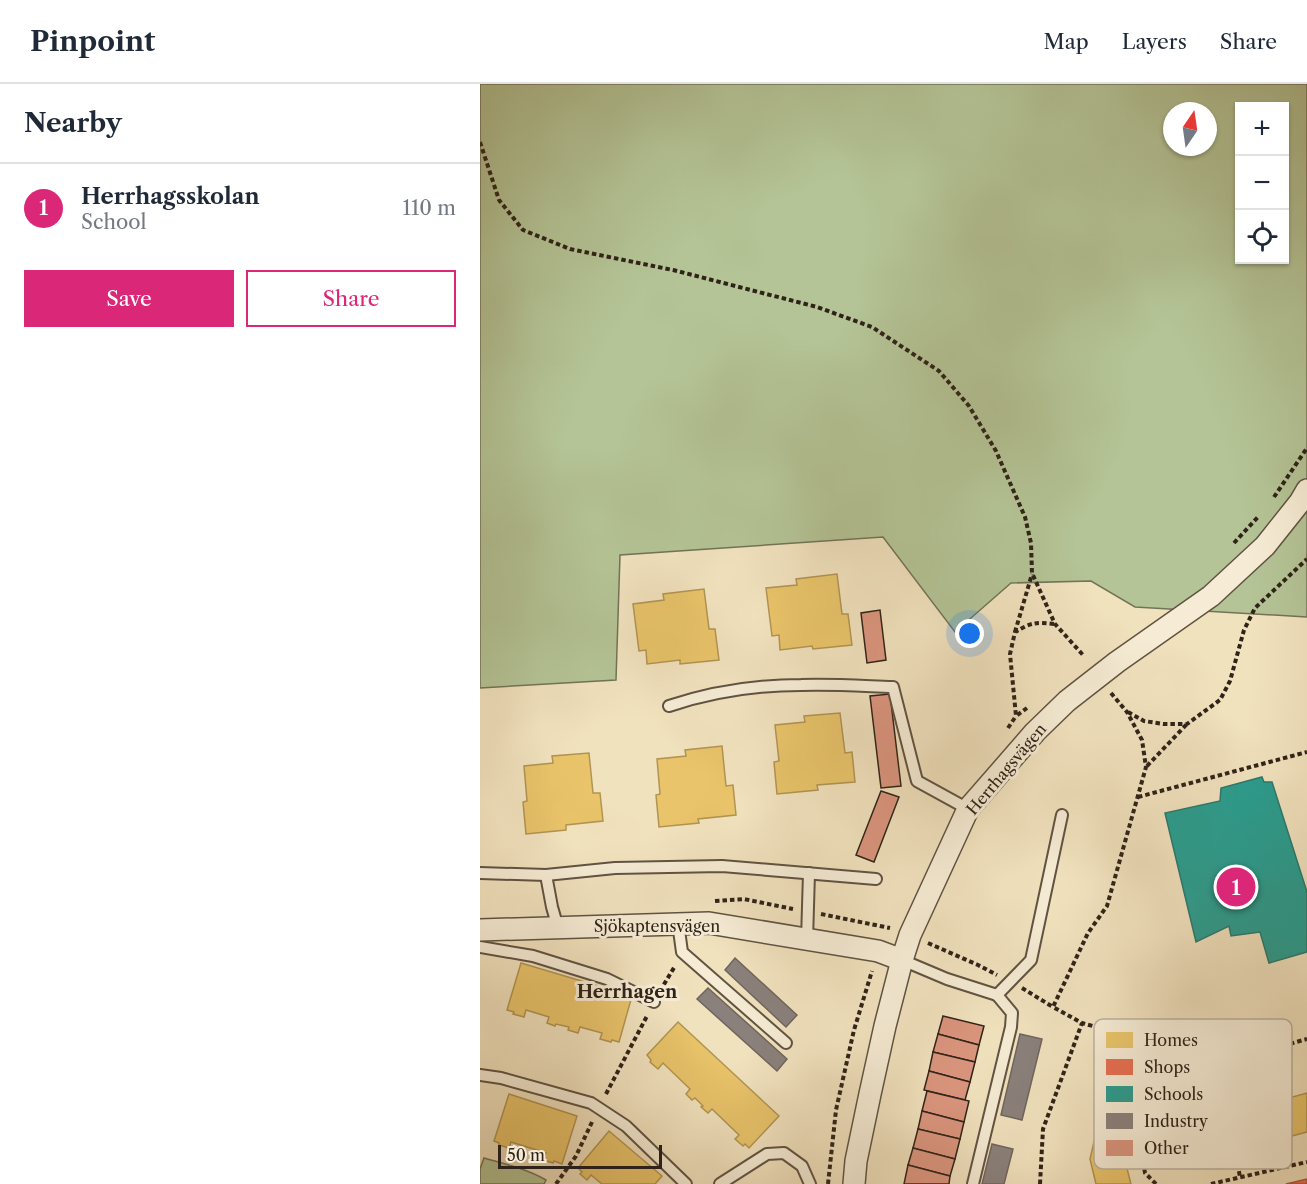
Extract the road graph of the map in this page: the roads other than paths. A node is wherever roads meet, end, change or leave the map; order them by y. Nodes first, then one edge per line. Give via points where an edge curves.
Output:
1 (1305, 500) edge
2 (669, 706) dead end
3 (968, 808) junction
4 (1062, 815) dead end
5 (480, 873) edge
6 (808, 873) junction
7 (546, 875) junction
8 (876, 879) dead end
9 (678, 923) junction
10 (558, 928) junction
11 (480, 930) edge
12 (807, 940) junction
13 (480, 947) edge
14 (902, 960) junction
15 (998, 995) junction
16 (654, 1002) road end
17 (786, 1043) dead end
18 (480, 1075) edge
19 (686, 1184) edge
20 (720, 1184) edge
21 (810, 1184) edge
22 (854, 1184) edge
23 (973, 1184) edge

1 - 3 street, Herrhagsvägen via 1265,546 1211,596 1066,701
2 - 3 lane via 757,687 894,687 917,781
3 - 14 street, Herrhagsvägen
4 - 15 lane via 1031,960
5 - 7 lane
6 - 7 lane via 722,866 615,868
6 - 8 lane
6 - 12 lane
7 - 10 lane
9 - 10 street, Sjökaptensvägen
9 - 12 street, Sjökaptensvägen via 709,923
9 - 17 lane via 682,952
10 - 11 street, Sjökaptensvägen
12 - 14 street, Sjökaptensvägen via 879,951
13 - 16 lane via 533,956 606,979
14 - 15 lane via 947,980
14 - 22 street, Herrhagsvägen via 872,1083
15 - 23 lane via 1012,1013 1011,1027
18 - 19 lane via 591,1103 626,1126
20 - 21 lane via 767,1154 784,1153 802,1166

